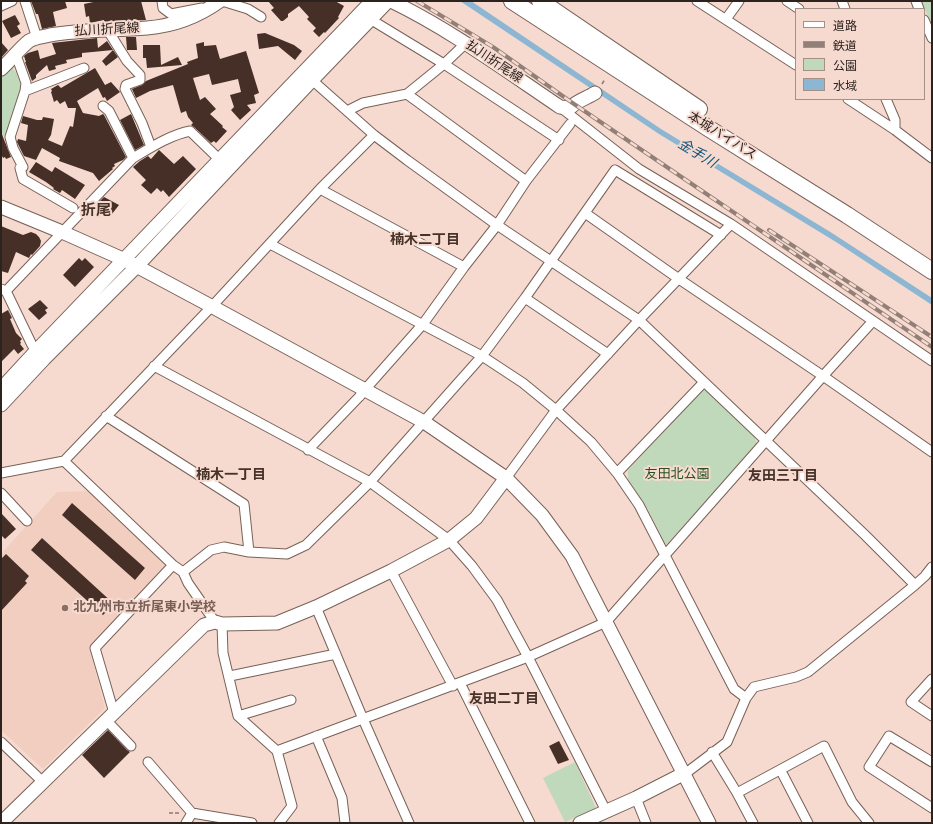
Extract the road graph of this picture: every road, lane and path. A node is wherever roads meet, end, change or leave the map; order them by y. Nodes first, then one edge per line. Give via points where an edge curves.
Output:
1 (12, 1) edge
2 (25, 1) edge
3 (162, 1) edge
4 (388, 1) edge
5 (391, 1) edge
6 (540, 1) edge
7 (697, 1) edge
8 (739, 1) edge
9 (787, 1) edge
10 (218, 2) edge
11 (521, 3) edge
12 (1, 6) edge
13 (798, 8) edge
14 (372, 9) edge
15 (261, 17) dead end
16 (726, 19) junction
17 (925, 22) edge
18 (107, 29) junction
19 (37, 38) junction
20 (932, 38) edge
21 (466, 43) junction
22 (16, 55) junction
23 (444, 64) junction
24 (795, 64) edge
25 (84, 68) dead end
26 (1, 69) edge
27 (312, 80) junction
28 (25, 91) junction
29 (595, 93) dead end
30 (407, 94) junction
31 (850, 100) edge
32 (886, 100) edge
33 (103, 106) dead end
34 (560, 107) junction
35 (347, 111) junction
36 (570, 124) dead end
37 (895, 130) junction
38 (374, 135) junction
39 (558, 140) junction
40 (151, 147) junction
41 (133, 158) junction
42 (932, 158) edge
43 (220, 160) junction
44 (526, 181) junction
45 (320, 189) junction
46 (1, 207) edge
47 (73, 208) dead end
48 (585, 213) junction
49 (731, 224) junction
50 (497, 225) junction
51 (62, 232) junction
52 (721, 235) junction
53 (270, 244) junction
54 (932, 259) edge
55 (125, 260) junction
56 (551, 260) junction
57 (136, 266) junction
58 (464, 267) junction
59 (932, 271) edge
60 (679, 279) junction
61 (4, 290) edge
62 (525, 298) junction
63 (211, 306) junction
64 (639, 320) junction
65 (873, 322) junction
66 (423, 324) junction
67 (37, 350) junction
68 (608, 354) junction
69 (482, 356) junction
70 (932, 361) edge
71 (154, 366) junction
72 (823, 376) junction
73 (704, 382) junction
74 (1, 389) edge
75 (364, 390) junction
76 (1, 405) edge
77 (556, 410) junction
78 (106, 416) junction
79 (424, 422) junction
80 (766, 441) junction
81 (308, 450) junction
82 (932, 452) edge
83 (64, 461) junction
84 (1, 473) edge
85 (617, 473) junction
86 (506, 478) junction
87 (370, 482) junction
88 (1, 493) edge
89 (27, 521) dead end
90 (448, 540) junction
91 (249, 552) junction
92 (666, 554) junction
93 (173, 565) junction
94 (932, 566) edge
95 (391, 570) junction
96 (183, 572) junction
97 (915, 585) junction
98 (316, 606) junction
99 (606, 622) junction
100 (219, 623) junction
101 (336, 654) junction
102 (528, 657) junction
103 (230, 676) junction
104 (932, 679) edge
105 (456, 684) junction
106 (746, 698) junction
107 (291, 700) dead end
108 (238, 716) junction
109 (932, 716) edge
110 (111, 717) junction
111 (363, 719) junction
112 (316, 736) junction
113 (1, 742) edge
114 (131, 746) dead end
115 (277, 751) junction
116 (712, 752) junction
117 (148, 762) dead end
118 (932, 762) edge
119 (781, 771) junction
120 (683, 774) junction
121 (43, 782) junction
122 (737, 793) junction
123 (636, 798) junction
124 (932, 808) edge
125 (606, 811) junction
126 (192, 813) junction
127 (409, 821) edge
128 (1, 823) edge
129 (186, 823) edge
130 (252, 823) edge
131 (279, 823) edge
132 (345, 823) edge
133 (399, 823) edge
134 (530, 823) edge
135 (580, 823) edge
136 (646, 823) edge
137 (709, 823) edge
138 (753, 823) edge
139 (808, 823) edge
140 (869, 823) edge

1 - 12 street
2 - 19 street
3 - 10 street via 163,8 171,14
4 - 14 street
5 - 21 street, 払川折尾線
6 - 54 highway, 本城バイパス via 713,119
7 - 16 street
8 - 16 street
9 - 13 street
10 - 15 street via 248,9
10 - 18 street, 払川折尾線 via 183,21 148,28
11 - 59 highway, 本城バイパス via 708,128 847,214
14 - 23 street
14 - 27 street
14 - 43 street
16 - 24 street
17 - 20 street
18 - 19 street, 払川折尾線 via 69,31
18 - 40 street via 127,61 140,75 140,80 126,85 125,89
19 - 22 street, 払川折尾線 via 29,41
21 - 23 street
21 - 34 street, 払川折尾線
22 - 26 street, 払川折尾線
22 - 28 street via 26,83
23 - 30 street
23 - 39 street
25 - 28 street
27 - 35 street
27 - 57 street
28 - 47 street via 10,137 12,148 23,167 20,168 23,179
29 - 34 street via 570,108
30 - 35 street via 363,104
30 - 44 street
31 - 37 street
32 - 37 street via 895,120
33 - 41 street via 109,111
34 - 49 street via 639,169
35 - 38 street
36 - 39 street
37 - 42 street
38 - 45 street
38 - 50 street
39 - 44 street
40 - 41 street
40 - 43 street via 190,131
41 - 51 street
43 - 55 street
44 - 50 street
45 - 53 street
45 - 58 street
46 - 51 street
48 - 52 street via 615,170
48 - 56 street
48 - 60 street
49 - 52 street
49 - 65 street
50 - 56 street
50 - 58 street
51 - 55 street
51 - 61 street
52 - 60 street
53 - 63 street
53 - 66 street
55 - 57 street
55 - 67 street
56 - 62 street
56 - 64 street
57 - 63 street
57 - 76 street
58 - 66 street
60 - 64 street
60 - 72 street
61 - 67 street
62 - 68 street
62 - 69 street
63 - 71 street
63 - 75 street
64 - 68 street
64 - 73 street
65 - 70 street
65 - 72 street
66 - 69 street
66 - 75 street
67 - 74 street
68 - 77 street
69 - 77 street via 523,383
69 - 79 street
71 - 78 street
71 - 81 street
72 - 80 street
72 - 82 street
73 - 80 street
73 - 85 street
75 - 79 street
75 - 81 street
77 - 85 street via 591,442
77 - 86 street
78 - 83 street
78 - 91 street via 244,504
79 - 86 street
79 - 87 street
80 - 92 street
80 - 97 street
81 - 87 street
83 - 84 street
83 - 93 street
85 - 92 street via 639,505
86 - 90 street via 476,518
86 - 99 street via 542,515 572,556
87 - 90 street
87 - 91 street via 306,545 287,554
88 - 89 street
90 - 95 street
90 - 102 street via 472,566 497,600
91 - 96 street via 224,547 211,550
92 - 99 street
92 - 106 street via 734,689
93 - 96 street
93 - 110 street via 95,648
94 - 97 street
95 - 98 street
95 - 105 street
96 - 100 street via 188,583
97 - 106 street via 808,672 754,687
98 - 100 street via 277,623
98 - 101 street
99 - 102 street
99 - 120 street
100 - 103 street via 223,653
100 - 110 street via 204,625
101 - 103 street
101 - 111 street
102 - 105 street
102 - 125 street
103 - 108 street
104 - 109 street via 911,702
105 - 111 street
105 - 134 street
106 - 116 street via 727,742
107 - 108 street
108 - 115 street
110 - 114 street
110 - 121 street
111 - 112 street
111 - 127 street
112 - 115 street
112 - 132 street via 342,798
113 - 121 street
115 - 131 street via 292,806
116 - 120 street
116 - 122 street
117 - 126 street
118 - 124 street via 889,736 869,767
119 - 122 street
119 - 139 street
119 - 140 street via 824,746 852,802
120 - 123 street
120 - 137 street
121 - 128 street
122 - 138 street
123 - 125 street
123 - 136 street
125 - 135 street
126 - 129 street
126 - 130 street
127 - 133 street

